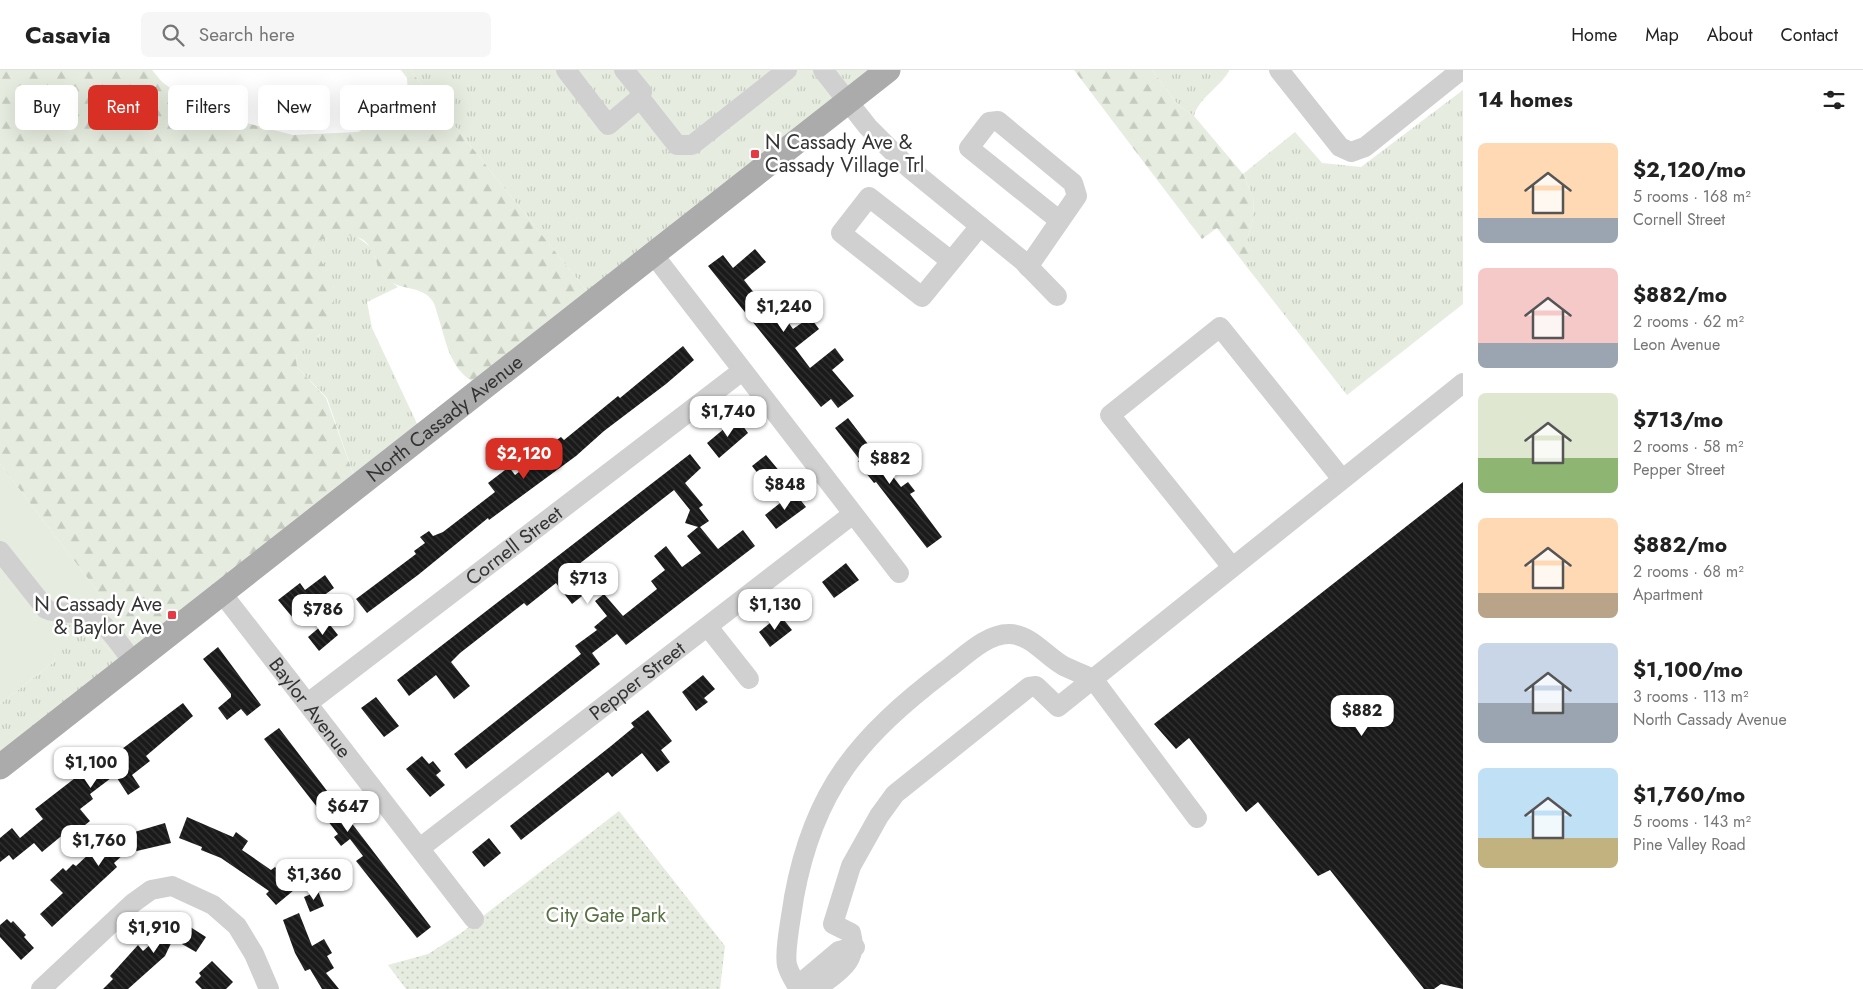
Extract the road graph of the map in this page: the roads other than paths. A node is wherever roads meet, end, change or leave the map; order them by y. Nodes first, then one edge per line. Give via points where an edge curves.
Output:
1 (566, 70) edge
2 (624, 70) edge
3 (787, 70) edge
4 (823, 70) edge
5 (888, 70) edge
6 (1279, 70) edge
7 (1461, 70) edge
8 (640, 98) junction
9 (847, 102) junction
10 (1060, 221) junction
11 (980, 226) junction
12 (653, 254) junction
13 (951, 261) junction
14 (1028, 267) junction
15 (1057, 296) dead end
16 (742, 371) junction
17 (1463, 383) edge
18 (1342, 479) junction
19 (853, 514) junction
20 (0, 551) edge
21 (1232, 567) junction
22 (899, 572) dead end
23 (221, 592) junction
24 (708, 627) junction
25 (133, 662) junction
26 (749, 679) dead end
27 (1093, 679) junction
28 (308, 703) junction
29 (0, 767) edge
30 (1198, 818) dead end
31 (420, 848) junction
32 (474, 919) dead end
33 (804, 988) edge
34 (42, 989) edge
35 (269, 989) edge

1 - 8 street via 608,125
2 - 8 street via 642,92
3 - 8 street via 692,146 677,145
4 - 9 street
5 - 9 main road, North Cassady Avenue
6 - 7 street via 1340,147 1351,152 1365,147
9 - 11 street via 909,168
9 - 12 main road, North Cassady Avenue
10 - 10 street via 1077,196 1073,183 998,120 989,122 969,148
10 - 14 street
11 - 13 street
11 - 14 street
12 - 16 street
12 - 23 main road, North Cassady Avenue
13 - 13 street via 869,197 841,233 922,297
14 - 15 street
16 - 19 street
16 - 28 street, Cornell Street
17 - 18 street
18 - 21 street
18 - 21 street via 1220,327 1110,415
19 - 22 street
19 - 24 street, Pepper Street
20 - 25 street via 46,608 53,612 93,617 111,633
21 - 27 street
23 - 25 main road, North Cassady Avenue
23 - 28 street, Baylor Avenue
24 - 26 street
24 - 31 street, Pepper Street
25 - 29 main road, North Cassady Avenue
27 - 30 street
27 - 33 street via 1058,707 1036,686 1029,687 895,794 852,866 833,924 851,933 855,948 839,951
27 - 33 street via 1061,665 1026,638 1011,634 998,636 979,645 901,705 858,749 829,790 801,860 790,920 787,964
28 - 31 street, Baylor Avenue
31 - 32 street, Baylor Avenue
34 - 35 street via 133,903 151,890 172,886 213,905 237,926

